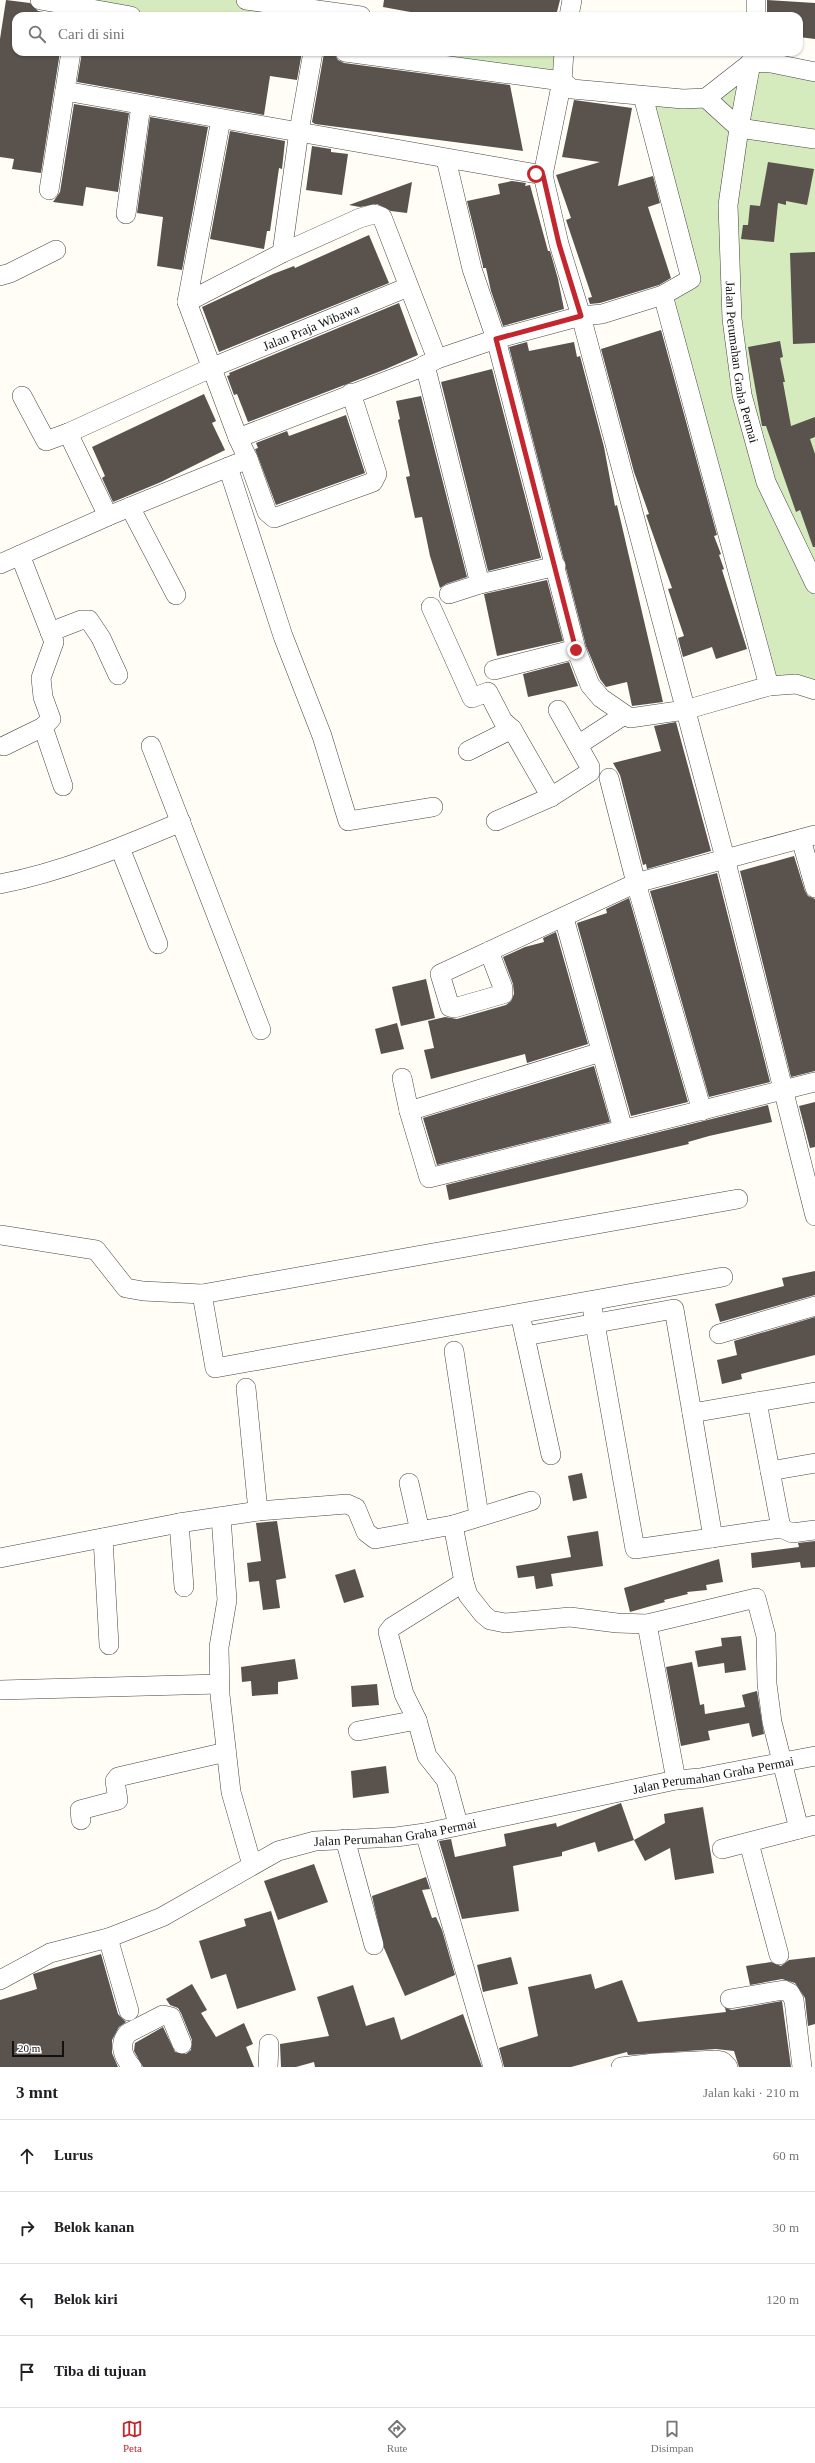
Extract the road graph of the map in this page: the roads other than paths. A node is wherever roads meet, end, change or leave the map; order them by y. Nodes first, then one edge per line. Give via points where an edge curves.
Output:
1 (40, 0) edge
2 (246, 0) edge
3 (572, 0) edge
4 (756, 0) edge
5 (77, 8) edge
6 (317, 9) edge
7 (104, 12) edge
8 (336, 12) edge
9 (570, 12) edge
10 (756, 12) edge
11 (70, 56) edge
12 (312, 56) edge
13 (374, 56) edge
14 (564, 56) edge
15 (753, 57) edge
16 (815, 72) edge
17 (562, 82) junction
18 (65, 91) junction
19 (644, 96) junction
20 (706, 98) junction
21 (141, 105) junction
22 (221, 119) junction
23 (739, 128) junction
24 (299, 131) junction
25 (815, 139) edge
26 (446, 159) junction
27 (543, 175) junction
28 (49, 190) dead end
29 (126, 214) dead end
30 (56, 250) dead end
31 (282, 253) junction
32 (0, 276) edge
33 (408, 287) junction
34 (663, 295) junction
35 (187, 302) junction
36 (581, 316) junction
37 (496, 339) junction
38 (431, 362) junction
39 (213, 367) junction
40 (351, 393) junction
41 (22, 396) dead end
42 (68, 433) junction
43 (238, 438) junction
44 (248, 459) junction
45 (228, 467) junction
46 (130, 507) junction
47 (108, 516) junction
48 (20, 555) junction
49 (0, 564) edge
50 (556, 566) junction
51 (480, 584) junction
52 (815, 584) edge
53 (449, 594) dead end
54 (176, 595) dead end
55 (431, 606) dead end
56 (50, 632) junction
57 (576, 650) junction
58 (494, 670) dead end
59 (118, 675) dead end
60 (769, 686) junction
61 (815, 690) edge
62 (558, 710) dead end
63 (685, 710) junction
64 (624, 715) junction
65 (43, 727) junction
66 (512, 729) junction
67 (578, 745) junction
68 (4, 746) dead end
69 (151, 746) dead end
70 (468, 751) dead end
71 (609, 778) dead end
72 (63, 786) dead end
73 (551, 797) junction
74 (433, 807) dead end
75 (181, 822) junction
76 (496, 822) dead end
77 (808, 837) edge
78 (120, 848) junction
79 (725, 858) junction
80 (0, 884) edge
81 (636, 884) junction
82 (815, 888) edge
83 (564, 918) junction
84 (158, 944) dead end
85 (489, 951) dead end
86 (262, 1030) dead end
87 (601, 1052) junction
88 (402, 1078) dead end
89 (815, 1082) edge
90 (783, 1090) junction
91 (409, 1111) junction
92 (702, 1111) junction
93 (623, 1130) junction
94 (738, 1199) dead end
95 (815, 1216) edge
96 (0, 1235) edge
97 (723, 1277) dead end
98 (202, 1294) junction
99 (591, 1301) junction
100 (815, 1306) edge
101 (519, 1314) junction
102 (594, 1324) junction
103 (719, 1334) dead end
104 (525, 1336) junction
105 (454, 1351) dead end
106 (246, 1388) dead end
107 (815, 1392) edge
108 (757, 1402) junction
109 (692, 1414) junction
110 (551, 1455) dead end
111 (815, 1463) edge
112 (770, 1471) junction
113 (409, 1483) dead end
114 (531, 1501) dead end
115 (258, 1511) junction
116 (479, 1516) junction
117 (222, 1517) junction
118 (179, 1523) junction
119 (452, 1525) junction
120 (781, 1528) junction
121 (815, 1530) edge
122 (420, 1532) junction
123 (103, 1538) junction
124 (713, 1538) junction
125 (0, 1558) edge
126 (464, 1582) junction
127 (184, 1587) dead end
128 (647, 1624) junction
129 (109, 1645) dead end
130 (219, 1684) junction
131 (0, 1690) edge
132 (417, 1720) junction
133 (358, 1731) dead end
134 (226, 1752) junction
135 (815, 1756) edge
136 (780, 1761) junction
137 (676, 1780) junction
138 (81, 1820) dead end
139 (458, 1824) junction
140 (807, 1827) edge
141 (426, 1833) junction
142 (345, 1840) junction
143 (749, 1843) junction
144 (722, 1850) dead end
145 (252, 1865) junction
146 (108, 1938) junction
147 (374, 1945) dead end
148 (779, 1955) dead end
149 (0, 1980) edge
150 (730, 1999) dead end
151 (130, 2011) dead end
152 (182, 2044) dead end
153 (269, 2044) dead end
154 (132, 2067) edge
155 (268, 2067) edge
156 (493, 2067) edge
157 (621, 2067) edge
158 (728, 2067) edge
159 (802, 2067) edge

1 - 5 street
2 - 6 street
3 - 9 street
4 - 10 street
5 - 7 street
6 - 8 street
11 - 18 street
12 - 24 street
13 - 17 street
14 - 17 street
15 - 16 street
15 - 20 street
15 - 23 street, Jalan Perumahan Graha Permai
17 - 19 street via 572,89
17 - 27 street
18 - 21 street
18 - 28 street
19 - 20 street
19 - 34 street via 690,279
20 - 23 street
21 - 22 street
21 - 29 street
22 - 24 street
22 - 35 street
23 - 25 street
23 - 52 street, Jalan Perumahan Graha Permai via 730,182 728,221 732,319 742,395 766,482
24 - 26 street
24 - 31 street
26 - 27 street
26 - 37 street via 472,268
27 - 36 street via 559,244
30 - 32 street
31 - 33 street via 374,214 382,218
31 - 35 street
33 - 38 street
33 - 39 street, Jalan Praja Wibawa
34 - 36 street via 602,314
34 - 60 street
35 - 39 street
36 - 37 street
36 - 63 street
37 - 38 street
37 - 50 street
38 - 40 street
38 - 51 street
39 - 42 street, Jalan Praja Wibawa
39 - 43 street
40 - 43 street
40 - 44 street via 377,474 373,482 274,518 267,512
41 - 42 street, Jalan Praja Wibawa via 46,441
42 - 47 street
43 - 44 street
44 - 45 street
45 - 46 street
45 - 74 street via 283,636 322,736 348,821
46 - 47 street
46 - 54 street
47 - 48 street
48 - 49 street
48 - 56 street
50 - 51 street
50 - 57 street
51 - 53 street
55 - 66 street via 472,698 488,692 503,721
56 - 59 street via 81,620 89,620 101,638
56 - 65 street via 54,642 43,669 41,686 51,719
57 - 58 street
57 - 64 street via 590,685 601,698
60 - 61 street via 796,684
60 - 63 street
62 - 67 street
63 - 64 street via 633,718
63 - 79 street
64 - 67 street
65 - 68 street
65 - 72 street
66 - 70 street
66 - 73 street
67 - 73 street via 590,767 590,772
69 - 75 street
71 - 81 street
73 - 76 street
75 - 78 street
75 - 86 street
77 - 79 street
77 - 82 street
78 - 80 street via 36,877
78 - 84 street
79 - 81 street
79 - 90 street
81 - 83 street
81 - 92 street
83 - 85 street
83 - 87 street
87 - 91 street
87 - 93 street
88 - 91 street
89 - 90 street
90 - 92 street
90 - 95 street
91 - 93 street via 429,1178
92 - 93 street
94 - 98 street
96 - 98 street via 96,1250 126,1288
97 - 99 street
98 - 101 street via 215,1368
99 - 101 street
99 - 102 street
100 - 103 street
101 - 104 street
102 - 104 street
102 - 109 street via 674,1310
102 - 124 street via 635,1549
104 - 110 street
105 - 116 street
106 - 115 street
107 - 108 street
108 - 109 street
108 - 112 street
109 - 124 street
111 - 112 street
112 - 120 street
113 - 122 street
114 - 116 street
115 - 117 street
115 - 122 street via 351,1504 359,1511 366,1532 375,1539
116 - 119 street
117 - 118 street
117 - 130 street via 227,1600 219,1647
118 - 123 street
118 - 127 street
119 - 122 street
119 - 126 street
120 - 121 street via 792,1533
120 - 124 street
123 - 125 street
123 - 129 street
126 - 128 street via 474,1604 490,1620 505,1623 570,1617
126 - 132 street via 388,1632 404,1694
128 - 136 street via 756,1598 766,1636 767,1684
128 - 137 street
130 - 131 street
130 - 134 street
132 - 133 street
132 - 139 street via 427,1756 446,1780
134 - 138 street via 118,1777 115,1781 118,1800 80,1810
134 - 145 street via 231,1792
135 - 136 street, Jalan Perumahan Graha Permai
136 - 137 street, Jalan Perumahan Graha Permai via 700,1778
136 - 140 street
137 - 139 street, Jalan Perumahan Graha Permai
139 - 141 street, Jalan Perumahan Graha Permai
140 - 143 street
141 - 142 street, Jalan Perumahan Graha Permai
141 - 156 street
142 - 145 street, Jalan Perumahan Graha Permai via 315,1841 293,1846
142 - 147 street
143 - 144 street
143 - 148 street
145 - 146 street, Jalan Perumahan Graha Permai via 162,1917
146 - 149 street, Jalan Perumahan Graha Permai via 50,1952
146 - 151 street
150 - 159 street via 784,1990 790,1993 794,2000
152 - 154 street via 171,2017 164,2015 128,2033 124,2038 122,2045 126,2060
153 - 155 street
157 - 158 street via 655,2062 716,2060 722,2061

